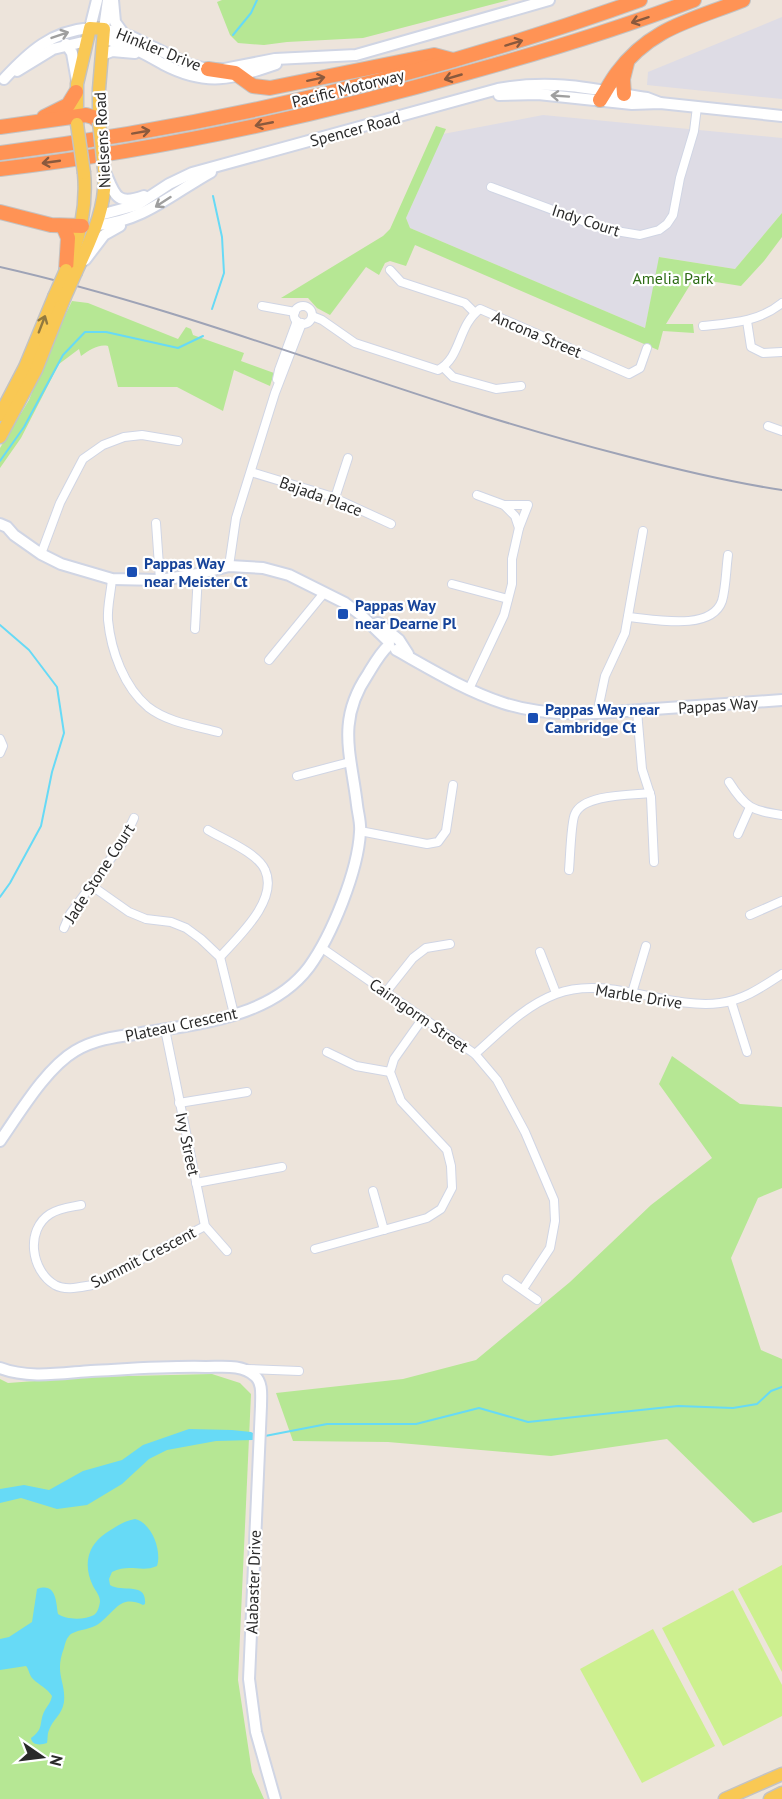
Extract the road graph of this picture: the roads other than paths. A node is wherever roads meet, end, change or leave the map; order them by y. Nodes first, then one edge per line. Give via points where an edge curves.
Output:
1 (97, 0) edge
2 (108, 0) edge
3 (113, 0) edge
4 (549, 0) edge
5 (640, 0) edge
6 (694, 0) edge
7 (743, 0) edge
8 (90, 28) junction
9 (123, 33) junction
10 (104, 34) junction
11 (87, 41) junction
12 (66, 44) junction
13 (147, 55) junction
14 (102, 56) junction
15 (293, 59) junction
16 (455, 61) junction
17 (627, 63) junction
18 (208, 69) junction
19 (241, 76) junction
20 (2, 80) edge
21 (77, 88) junction
22 (624, 94) junction
23 (603, 96) junction
24 (660, 103) junction
25 (697, 106) junction
26 (782, 116) edge
27 (34, 121) junction
28 (76, 121) junction
29 (99, 122) junction
30 (0, 127) edge
31 (0, 153) edge
32 (224, 165) junction
33 (0, 169) edge
34 (104, 169) junction
35 (169, 184) junction
36 (491, 187) dead end
37 (0, 212) edge
38 (137, 217) junction
39 (98, 220) junction
40 (63, 226) junction
41 (82, 226) junction
42 (390, 270) dead end
43 (73, 271) junction
44 (59, 298) junction
45 (782, 303) edge
46 (262, 306) dead end
47 (295, 312) junction
48 (475, 313) junction
49 (312, 316) junction
50 (747, 321) junction
51 (299, 322) junction
52 (703, 326) dead end
53 (647, 348) dead end
54 (782, 352) edge
55 (443, 367) junction
56 (521, 386) dead end
57 (0, 415) edge
58 (768, 426) dead end
59 (782, 431) edge
60 (0, 434) edge
61 (178, 441) dead end
62 (348, 458) dead end
63 (250, 472) junction
64 (477, 495) dead end
65 (334, 498) junction
66 (504, 506) junction
67 (156, 523) dead end
68 (0, 524) edge
69 (391, 524) dead end
70 (519, 528) junction
71 (0, 531) edge
72 (643, 531) dead end
73 (14, 535) junction
74 (41, 554) junction
75 (728, 555) dead end
76 (229, 566) junction
77 (198, 574) junction
78 (112, 579) junction
79 (160, 580) junction
80 (452, 584) dead end
81 (324, 593) junction
82 (508, 599) junction
83 (627, 617) junction
84 (195, 629) dead end
85 (394, 645) junction
86 (269, 660) dead end
87 (470, 689) junction
88 (782, 700) edge
89 (637, 711) junction
90 (597, 714) junction
91 (218, 732) dead end
92 (0, 739) edge
93 (0, 753) edge
94 (350, 762) junction
95 (297, 776) dead end
96 (729, 782) dead end
97 (453, 785) dead end
98 (650, 793) junction
99 (750, 807) junction
100 (782, 815) edge
101 (134, 818) dead end
102 (208, 830) dead end
103 (360, 831) junction
104 (738, 834) dead end
105 (654, 862) dead end
106 (569, 870) dead end
107 (92, 886) junction
108 (782, 901) edge
109 (750, 915) dead end
110 (64, 928) dead end
111 (450, 944) dead end
112 (646, 946) dead end
113 (322, 948) junction
114 (540, 952) dead end
115 (220, 957) junction
116 (782, 974) edge
117 (386, 992) junction
118 (556, 993) junction
119 (632, 993) junction
120 (731, 1001) junction
121 (234, 1014) junction
122 (423, 1018) junction
123 (165, 1029) junction
124 (327, 1052) dead end
125 (747, 1052) dead end
126 (475, 1054) junction
127 (390, 1072) junction
128 (247, 1092) dead end
129 (179, 1103) junction
130 (0, 1141) edge
131 (282, 1167) dead end
132 (196, 1183) junction
133 (373, 1191) dead end
134 (81, 1205) dead end
135 (205, 1226) junction
136 (384, 1230) junction
137 (315, 1249) dead end
138 (227, 1251) dead end
139 (507, 1279) dead end
140 (523, 1289) junction
141 (537, 1300) dead end
142 (0, 1368) edge
143 (245, 1369) junction
144 (299, 1371) dead end
145 (782, 1774) edge
146 (782, 1793) edge
147 (275, 1799) edge
148 (725, 1799) edge
149 (770, 1799) edge

1 - 8 street
2 - 10 street
3 - 9 street via 116,23
4 - 15 street, Hinkler Drive via 365,53
16 -> 5 highway, Pacific Motorway
6 -> 33 highway, Pacific Motorway via 532,55 339,108 172,143
7 - 17 highway via 660,33
8 - 10 main road, Hinkler Drive
8 - 11 main road, Nielsens Road
20 -> 8 street, Hinkler Drive via 43,42 66,32
9 - 10 street, Hinkler Drive
9 - 18 street, Hinkler Drive via 179,61
10 - 11 main road, Hinkler Drive
10 - 13 street, Hinkler Drive
10 - 14 main road, Nielsens Road
11 - 12 street, Hinkler Drive
11 - 21 main road, Nielsens Road
12 - 20 street, Hinkler Drive
12 - 21 street via 71,51
13 - 14 street via 112,51
13 - 19 street, Hinkler Drive via 195,76
14 - 29 main road, Nielsens Road
15 - 18 street, Hinkler Drive
15 - 19 street, Hinkler Drive
19 -> 16 highway via 255,87 270,88 434,55
31 -> 16 highway, Pacific Motorway via 109,138 260,109
17 - 22 highway
17 - 23 highway
18 - 19 highway
21 - 27 highway via 65,107
21 - 28 main road, Nielsens Road
22 - 23 street, Spencer Road
22 - 24 street, Spencer Road
23 - 24 street, Spencer Road via 632,104
23 - 32 street, Spencer Road via 575,85 514,86
24 - 25 street, Spencer Road
25 - 26 street, Spencer Road
25 - 36 street, Indy Court via 673,215 659,230 640,235 604,230
27 - 28 highway
27 - 30 highway
28 - 29 highway via 90,116
28 - 41 main road, Nielsens Road, bridge via 84,173
29 - 34 main road, Nielsens Road, bridge
32 - 35 street, Spencer Road
32 -> 38 street, Spencer Road
34 - 35 street via 113,193 125,200
34 - 39 main road, Nielsens Road via 105,193
35 - 39 street, Spencer Road via 137,205
37 - 40 highway
38 - 39 street, Spencer Road via 119,223
38 - 43 street via 104,235
39 - 41 main road
39 - 43 main road, Nielsens Road
40 - 41 highway
40 - 43 highway
41 - 43 main road, Nielsens Road
42 - 48 street via 401,282 465,303
43 - 44 main road, bridge
57 -> 44 main road
44 - 60 main road via 36,370
45 - 50 street via 770,313
46 - 47 street
47 - 49 street via 304,306
47 - 51 street
48 - 53 street, Ancona Street via 480,309 629,374 640,368
48 - 55 street, Ancona Street via 470,316 449,364
49 - 51 street via 309,321
49 - 55 street via 355,343 438,370
50 - 52 street
50 - 54 street via 751,347 763,353
51 - 63 street via 279,370
55 - 56 street via 453,377 496,389
58 - 59 street
61 - 74 street via 142,435 123,437 83,459 60,503
62 - 65 street
63 - 65 street, Bajada Place
63 - 76 street via 236,518
64 - 66 street
65 - 69 street, Bajada Place
66 - 70 street via 515,516
66 - 70 street via 528,505
67 - 79 street
68 - 73 street, Pappas Way
70 - 82 street
71 - 73 street, Pappas Way
72 - 83 street
73 - 74 street, Pappas Way
74 - 78 street, Pappas Way
75 - 83 street via 722,600 716,612 694,622
76 - 77 street, Pappas Way
76 - 81 street, Pappas Way via 263,568 289,575
77 - 79 street, Pappas Way
77 - 84 street
78 - 79 street, Pappas Way
78 - 91 street via 108,619 121,670 132,689 148,707 168,718
80 - 82 street
81 - 85 street, Pappas Way via 376,621
81 - 86 street
82 - 87 street
83 - 90 street via 625,633 605,676
85 - 87 street, Pappas Way
85 - 94 street, Plateau Crescent via 363,681 354,699 348,724
87 - 90 street, Pappas Way via 514,706
88 - 89 street, Pappas Way
89 - 90 street, Pappas Way
89 - 98 street via 642,769
92 - 93 street
94 - 95 street
94 - 103 street, Plateau Crescent
96 - 99 street
97 - 103 street via 446,831 438,842 427,844
98 - 105 street
98 - 106 street via 596,799 583,805 575,814
99 - 100 street
99 - 104 street
101 - 107 street, Jade Stone Court via 123,842
102 - 115 street via 251,855 265,869 267,882 264,902 256,916
103 - 113 street, Plateau Crescent via 356,860
107 - 110 street, Jade Stone Court
107 - 115 street via 129,912 186,928
108 - 109 street
111 - 117 street via 426,948
112 - 119 street
113 - 117 street, Cairngorm Street
113 - 121 street, Plateau Crescent via 284,990
114 - 118 street
115 - 121 street
116 - 120 street, Marble Drive
117 - 122 street, Cairngorm Street
118 - 119 street, Marble Drive via 584,988
118 - 126 street, Marble Drive via 523,1011
119 - 120 street, Marble Drive via 690,1003
120 - 125 street
121 - 123 street, Plateau Crescent
122 - 126 street, Cairngorm Street
122 - 127 street via 394,1059
123 - 129 street, Ivy Street
123 - 130 street, Plateau Crescent via 96,1041 74,1051 53,1068
124 - 127 street via 356,1066
126 - 140 street, Cairngorm Street via 496,1080 525,1132 554,1200 550,1248
127 - 136 street via 401,1101 447,1150 452,1188 441,1209 428,1218
128 - 129 street
129 - 132 street, Ivy Street
131 - 132 street
132 - 135 street, Ivy Street
133 - 136 street
134 - 135 street, Summit Crescent via 49,1214 33,1240 35,1258 43,1275 57,1286 74,1289 92,1285
135 - 138 street, Ivy Street
136 - 137 street
139 - 140 street
140 - 141 street
142 - 143 street via 36,1374 176,1366
143 - 144 street
143 - 147 street, Alabaster Drive via 256,1376 261,1388 249,1679 256,1732
145 - 148 main road
146 - 149 main road

